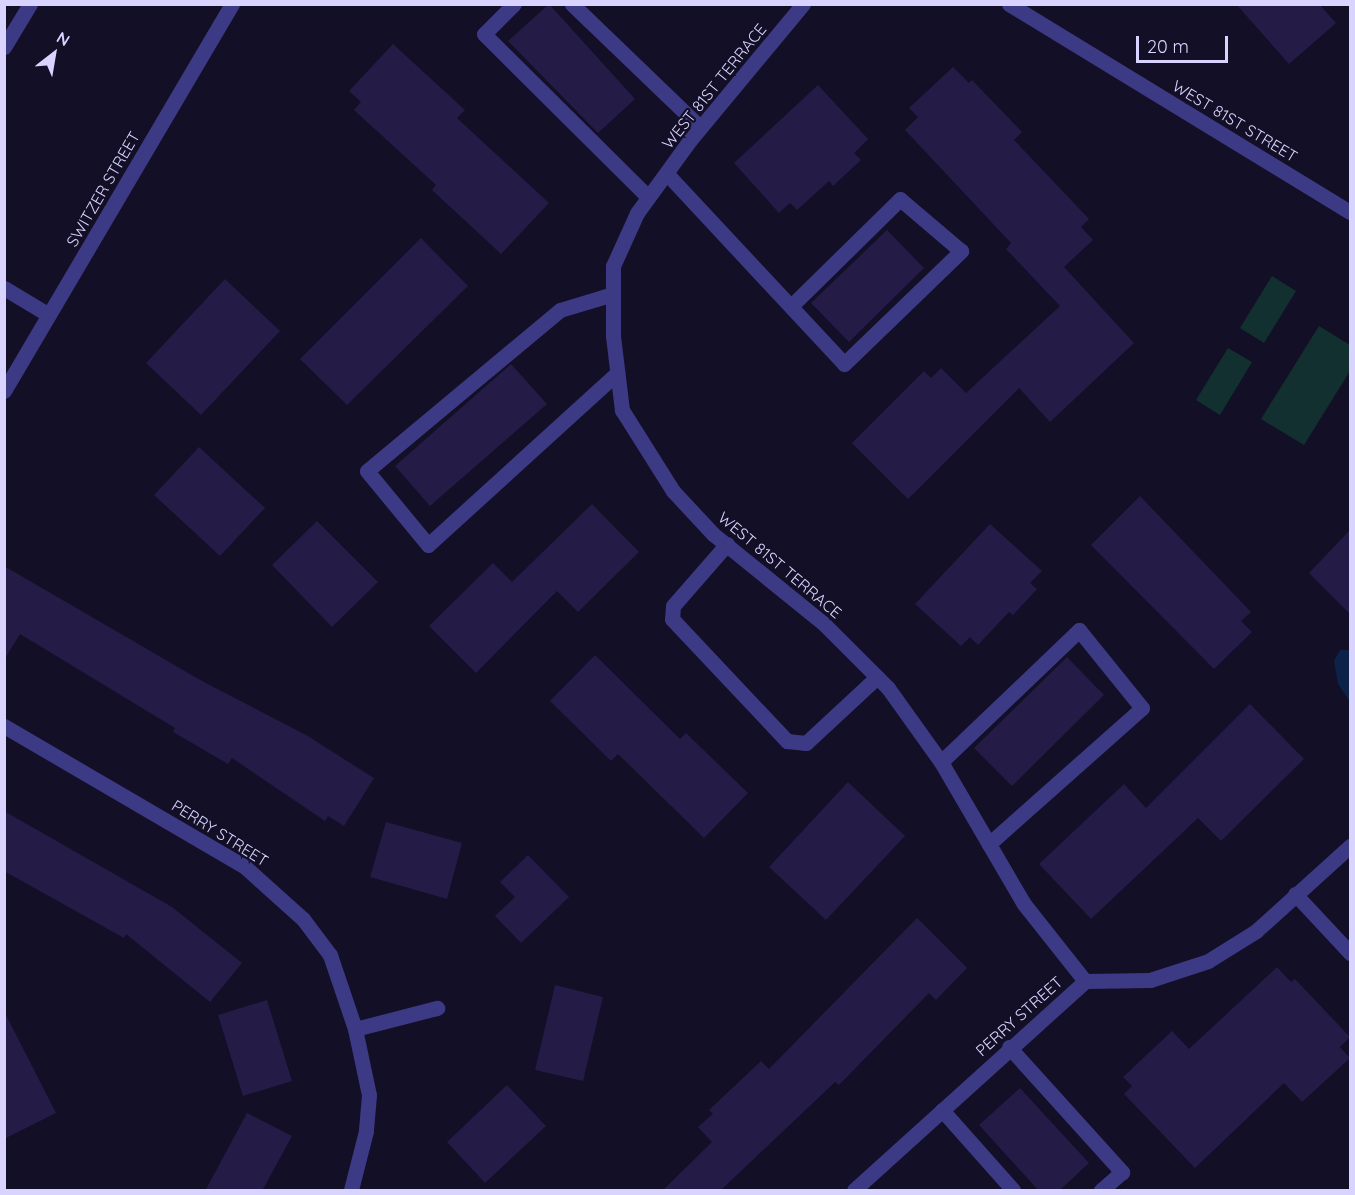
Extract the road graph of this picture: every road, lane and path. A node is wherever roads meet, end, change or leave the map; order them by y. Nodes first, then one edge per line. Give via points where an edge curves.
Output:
1 (30, 4) edge
2 (232, 4) edge
3 (514, 4) edge
4 (572, 4) edge
5 (803, 4) edge
6 (1009, 4) edge
7 (4, 47) edge
8 (700, 127) junction
9 (668, 175) junction
10 (647, 196) junction
11 (1350, 212) edge
12 (4, 288) edge
13 (613, 294) junction
14 (792, 305) junction
15 (49, 315) junction
16 (617, 373) junction
17 (4, 391) edge
18 (727, 544) junction
19 (877, 677) junction
20 (4, 726) edge
21 (941, 762) junction
22 (989, 844) junction
23 (1350, 846) edge
24 (1295, 894) junction
25 (1350, 953) edge
26 (1085, 981) junction
27 (437, 1008) dead end
28 (356, 1029) junction
29 (1010, 1047) junction
30 (942, 1110) junction
31 (351, 1191) edge
32 (854, 1191) edge
33 (1013, 1191) edge
34 (1101, 1191) edge

1 - 7 street
2 - 15 street, SWITZER STREET
3 - 10 street via 484,34
4 - 8 street
5 - 8 street, WEST 81ST TERRACE
6 - 11 street, WEST 81ST STREET
8 - 9 street, WEST 81ST TERRACE
9 - 10 street, WEST 81ST TERRACE
9 - 14 street
10 - 13 street, WEST 81ST TERRACE via 613,266
12 - 15 street
13 - 16 street, WEST 81ST TERRACE
13 - 16 street via 560,310 367,471 428,545
14 - 14 street via 844,364 961,251 900,199
15 - 17 street, SWITZER STREET
16 - 18 street, WEST 81ST TERRACE via 622,410 673,491
18 - 19 street, WEST 81ST TERRACE via 823,623
18 - 19 street via 673,606 672,619 787,741 806,743
19 - 21 street, WEST 81ST TERRACE
20 - 28 street, PERRY STREET via 268,884 303,919 330,955
21 - 22 street, WEST 81ST TERRACE
21 - 22 street via 1080,630 1142,708
22 - 26 street, WEST 81ST TERRACE via 1024,904
23 - 24 street, PERRY STREET
24 - 25 street
24 - 26 street, PERRY STREET via 1256,931 1208,961 1150,980
26 - 29 street, PERRY STREET
27 - 28 street
28 - 31 street, PERRY STREET via 369,1095 366,1131
29 - 30 street, PERRY STREET
29 - 34 street via 1122,1172
30 - 32 street, PERRY STREET
30 - 33 street

